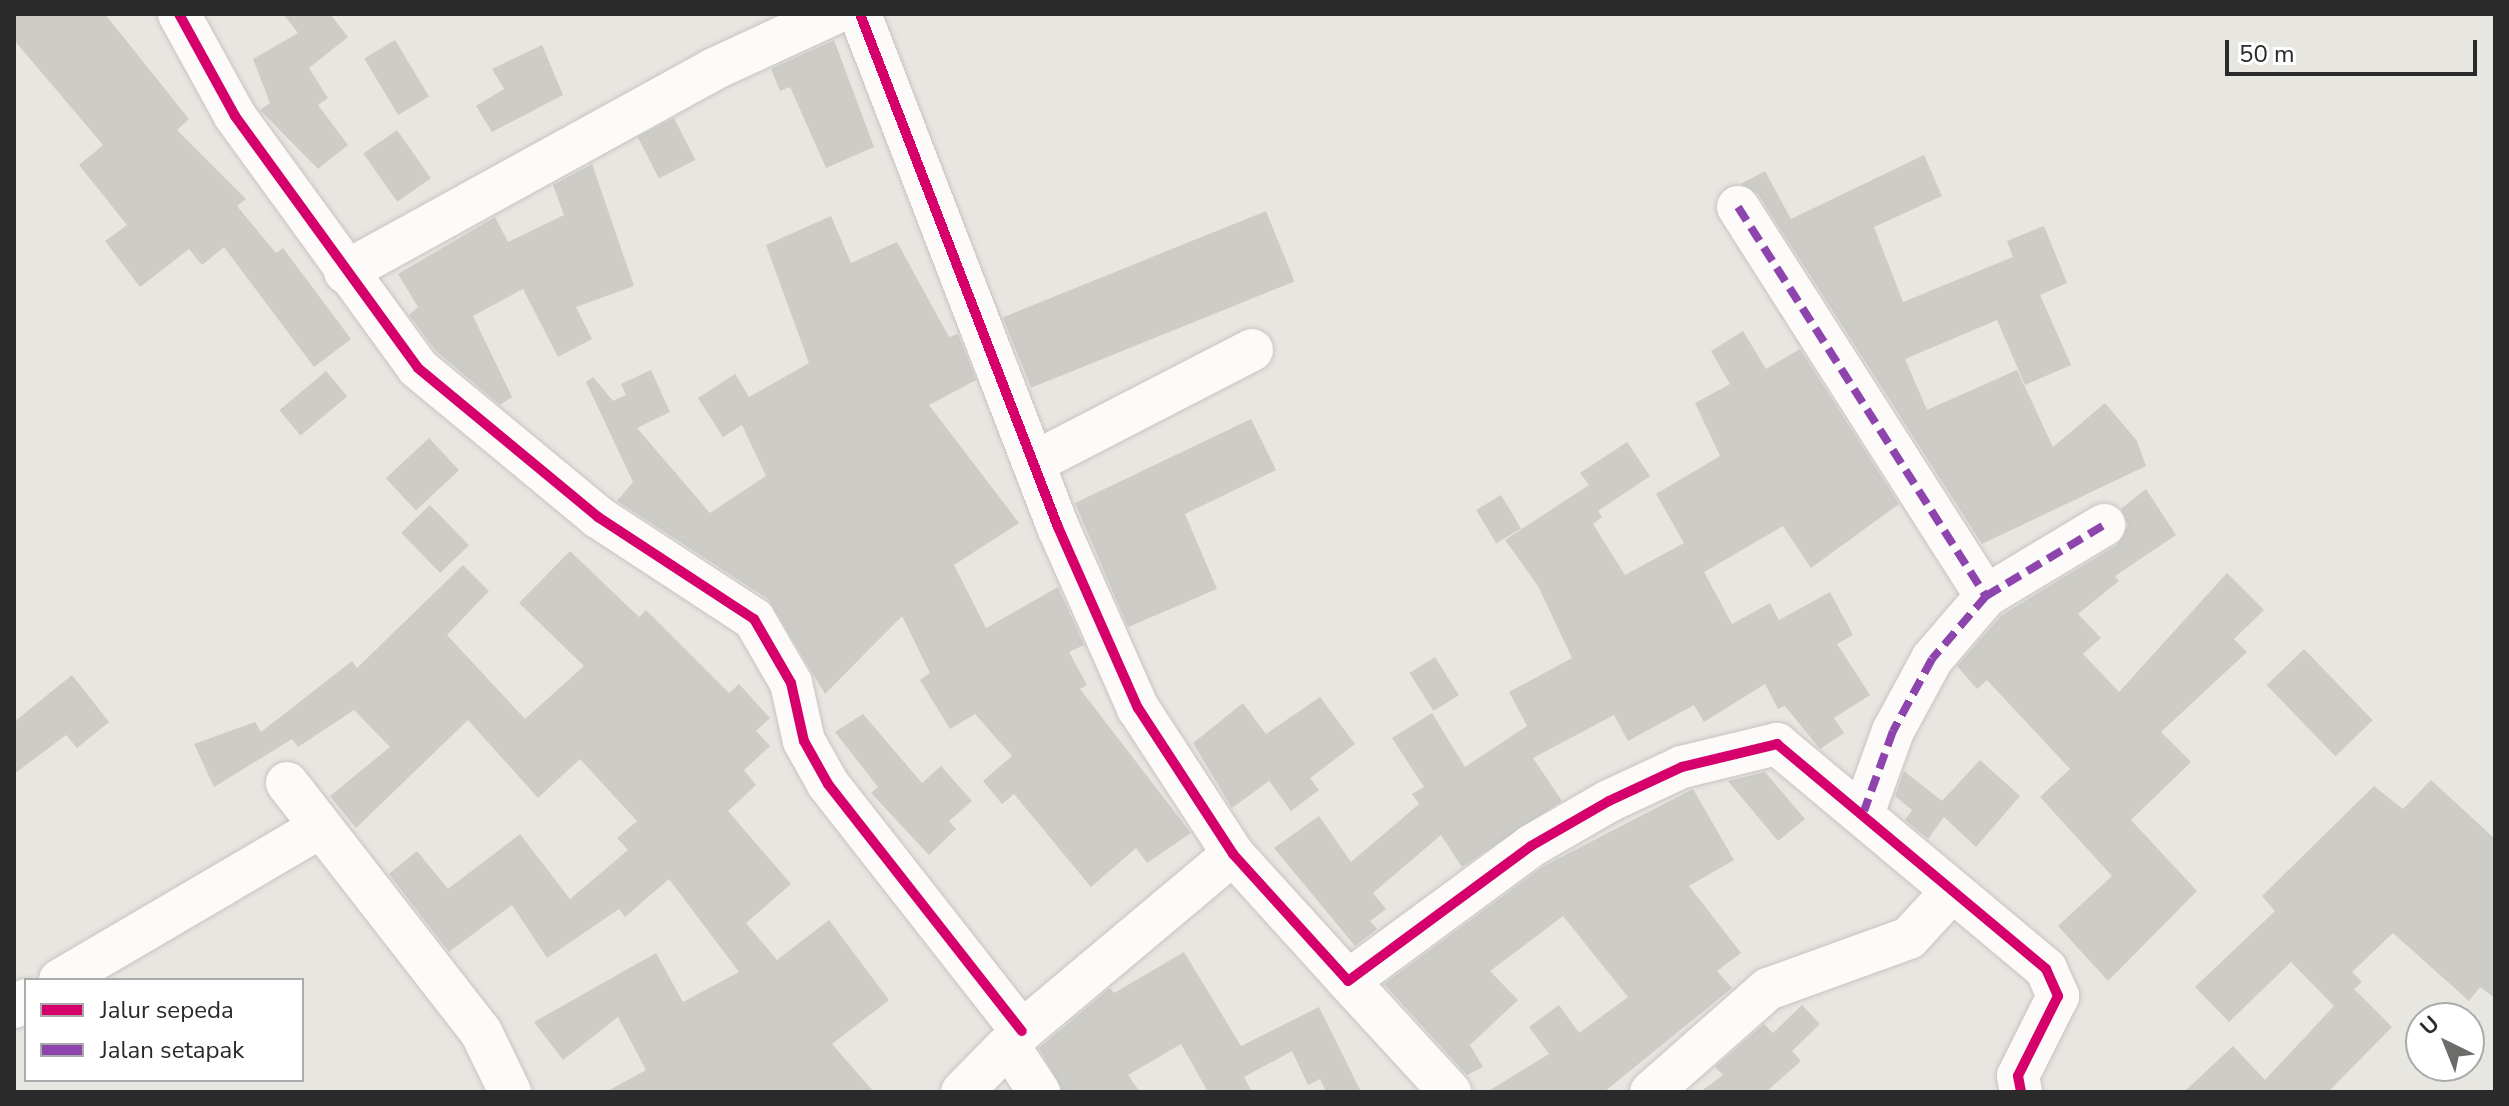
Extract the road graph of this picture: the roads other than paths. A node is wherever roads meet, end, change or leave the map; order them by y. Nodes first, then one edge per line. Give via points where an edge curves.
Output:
1 (179, 14) edge
2 (833, 14) edge
3 (860, 14) edge
4 (1738, 207) dead end
5 (345, 272) junction
6 (1252, 350) dead end
7 (1037, 461) junction
8 (2104, 525) dead end
9 (1986, 596) junction
10 (287, 783) dead end
11 (1864, 811) junction
12 (317, 829) junction
13 (1233, 854) junction
14 (1952, 891) junction
15 (63, 978) edge
16 (1348, 981) junction
17 (1016, 1040) junction
18 (2016, 1090) edge
19 (510, 1092) edge
20 (962, 1092) edge
21 (1039, 1092) edge
22 (1450, 1092) edge
23 (1651, 1092) edge

1 - 5 street via 235,116
2 - 5 street via 714,69
3 - 7 street
4 - 9 street
5 - 17 street via 381,326 463,410 598,517 754,619 791,683 804,741 828,784
6 - 7 street
7 - 13 street via 1058,527 1138,708
8 - 9 street
9 - 11 street via 1932,659 1893,731
10 - 12 street
11 - 14 street
11 - 16 street via 1777,744 1682,767 1531,846
12 - 15 street
12 - 19 street via 481,1032
13 - 16 street
13 - 17 street
14 - 18 street via 2037,959 2055,984 2052,1017
14 - 23 street via 1909,938 1768,989
16 - 22 street
17 - 20 street
17 - 21 street

